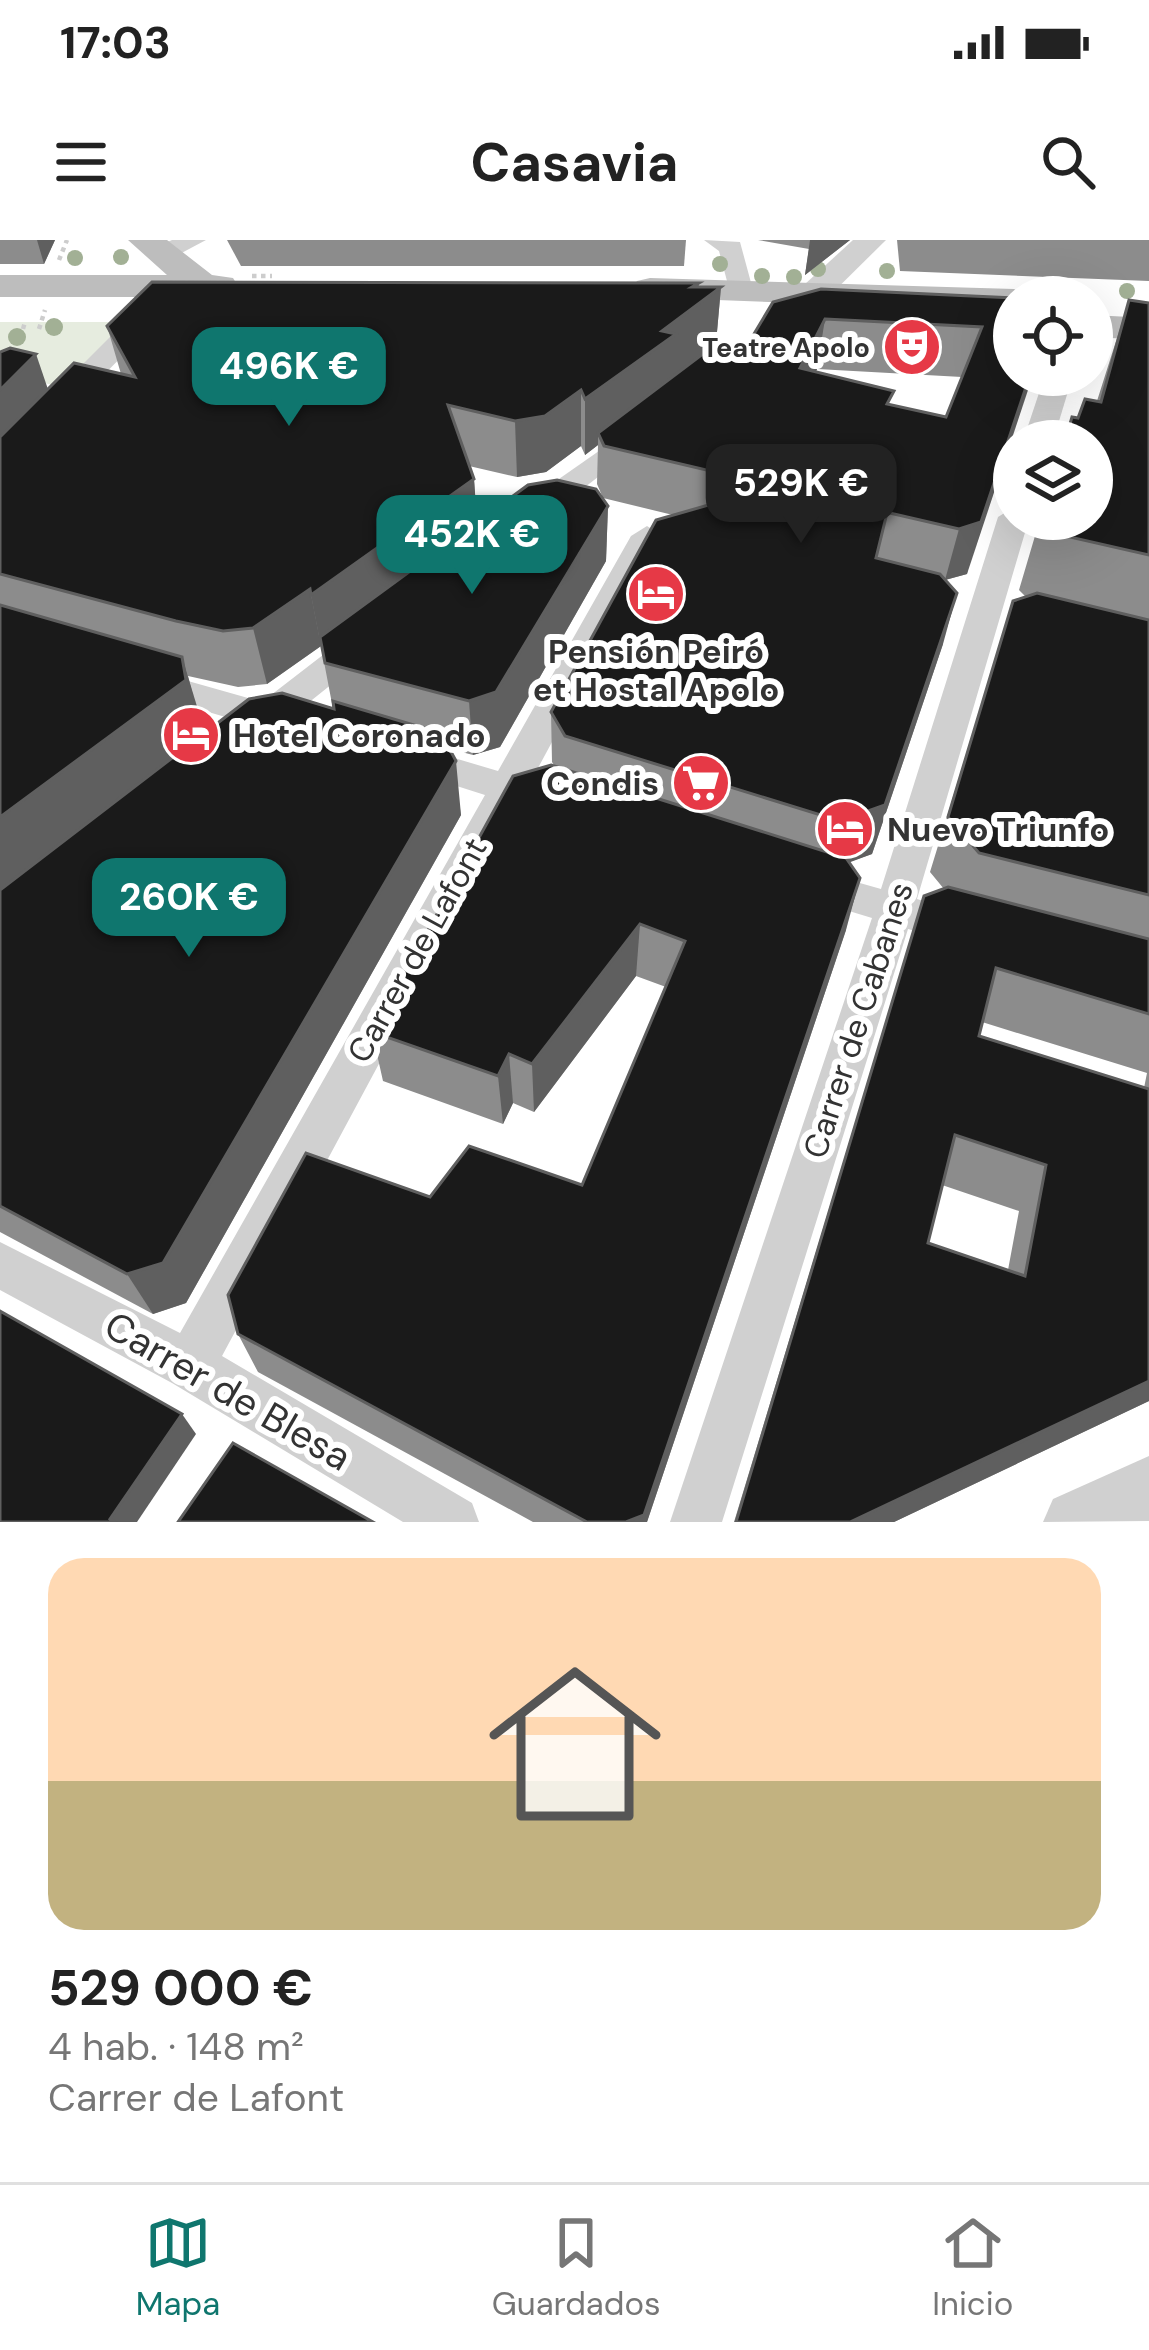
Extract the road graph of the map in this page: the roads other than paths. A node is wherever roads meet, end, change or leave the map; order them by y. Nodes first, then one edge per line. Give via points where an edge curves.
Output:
1 (717, 240) edge
2 (871, 240) edge
3 (168, 244) edge
4 (0, 286) edge
5 (203, 286) junction
6 (740, 290) junction
7 (993, 300) edge
8 (803, 303) junction
9 (1113, 304) edge
10 (1149, 305) edge
11 (142, 311) junction
12 (993, 320) edge
13 (16, 321) edge
14 (1113, 327) edge
15 (1149, 328) edge
16 (761, 339) edge
17 (38, 386) dead end
18 (85, 398) junction
19 (655, 420) edge
20 (63, 428) edge
21 (504, 534) edge
22 (647, 536) edge
23 (1007, 540) edge
24 (395, 618) edge
25 (111, 670) edge
26 (267, 717) junction
27 (320, 732) edge
28 (363, 745) edge
29 (222, 751) edge
30 (506, 786) junction
31 (585, 812) edge
32 (776, 873) edge
33 (894, 911) junction
34 (1013, 942) edge
35 (0, 1265) edge
36 (190, 1365) junction
37 (1149, 1488) edge
38 (452, 1522) edge
39 (696, 1522) edge
40 (1076, 1522) edge

1 - 6 street via 731,247
2 - 8 street
3 - 5 main road
4 - 5 main road
5 - 11 main road via 257,288
6 - 8 main road
6 - 8 main road via 613,300
7 - 8 main road
8 - 12 main road
8 - 16 street
9 - 10 main road
11 - 13 main road
11 - 18 street
14 - 15 main road
17 - 18 street
18 - 20 street
19 - 21 street
22 - 30 street, Carrer de Lafont
23 - 33 street, Carrer de Cabanes
24 - 26 street
25 - 26 street
26 - 27 street
26 - 29 street
28 - 30 street
30 - 31 street
30 - 36 street, Carrer de Lafont
32 - 33 street
33 - 34 street
33 - 39 street, Carrer de Cabanes
35 - 36 street, Carrer de Blesa
36 - 38 street, Carrer de Blesa
37 - 40 street

